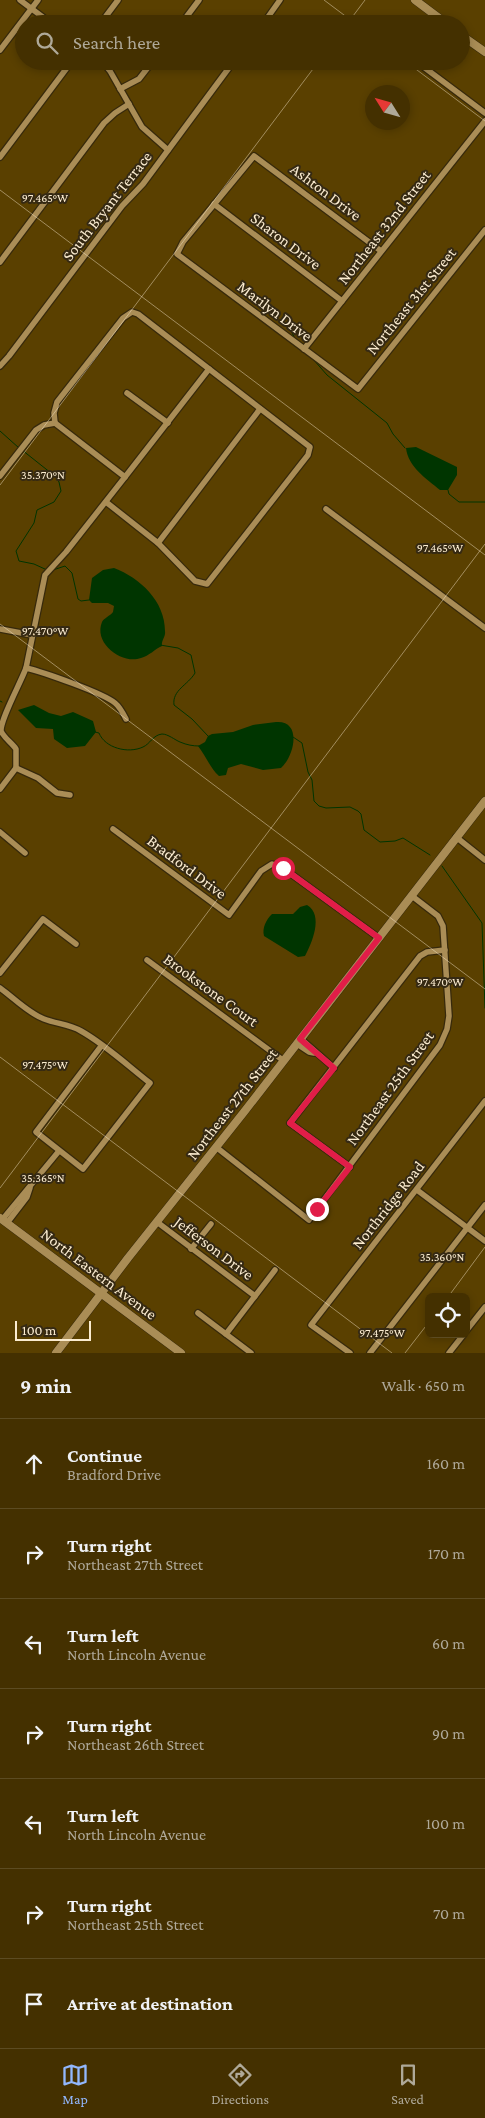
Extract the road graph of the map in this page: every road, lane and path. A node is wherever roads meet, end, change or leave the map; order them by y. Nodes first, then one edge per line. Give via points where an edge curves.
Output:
1 (20, 0) edge
2 (38, 0) edge
3 (118, 0) edge
4 (199, 0) edge
5 (280, 0) edge
6 (415, 0) edge
7 (31, 8) junction
8 (26, 15) edge
9 (40, 15) edge
10 (107, 15) edge
11 (188, 15) edge
12 (269, 15) edge
13 (435, 15) edge
14 (15, 30) edge
15 (470, 41) edge
16 (0, 50) edge
17 (485, 52) edge
18 (65, 70) edge
19 (108, 70) edge
20 (146, 70) edge
21 (227, 70) edge
22 (428, 70) edge
23 (120, 89) junction
24 (129, 104) junction
25 (485, 113) edge
26 (485, 121) edge
27 (168, 150) junction
28 (0, 157) edge
29 (214, 204) junction
30 (485, 230) edge
31 (382, 251) junction
32 (0, 262) edge
33 (342, 301) junction
34 (304, 349) junction
35 (0, 366) edge
36 (209, 369) junction
37 (358, 389) joint
38 (127, 393) dead end
39 (260, 409) junction
40 (55, 423) junction
41 (168, 423) junction
42 (0, 476) edge
43 (125, 477) junction
44 (106, 502) junction
45 (326, 509) dead end
46 (158, 543) junction
47 (485, 628) edge
48 (0, 629) edge
49 (32, 635) junction
50 (26, 668) junction
51 (126, 719) dead end
52 (16, 768) junction
53 (0, 789) edge
54 (70, 795) dead end
55 (485, 801) edge
56 (113, 829) dead end
57 (0, 832) edge
58 (456, 838) junction
59 (25, 853) dead end
60 (485, 860) edge
61 (412, 896) junction
62 (379, 938) junction
63 (76, 944) dead end
64 (445, 950) junction
65 (146, 960) dead end
66 (0, 973) edge
67 (0, 988) edge
68 (299, 1041) junction
69 (102, 1045) junction
70 (284, 1061) junction
71 (334, 1068) junction
72 (485, 1101) edge
73 (216, 1147) junction
74 (59, 1151) junction
75 (350, 1167) junction
76 (417, 1190) junction
77 (485, 1205) edge
78 (3, 1220) edge
79 (156, 1222) junction
80 (211, 1224) dead end
81 (468, 1227) junction
82 (485, 1241) edge
83 (191, 1249) junction
84 (275, 1270) dead end
85 (101, 1293) junction
86 (255, 1296) junction
87 (484, 1310) edge
88 (198, 1313) dead end
89 (470, 1326) edge
90 (226, 1334) junction
91 (461, 1338) edge
92 (56, 1353) edge
93 (181, 1353) edge
94 (251, 1353) edge
95 (348, 1353) edge
96 (370, 1353) edge
97 (449, 1353) edge

1 - 7 street
2 - 7 street
3 - 10 street
4 - 11 street
5 - 12 street
6 - 13 street
7 - 8 street
7 - 9 street
14 - 16 street
15 - 17 street
18 - 28 street
19 - 23 street
20 - 23 street via 139,79
21 - 27 street, South Bryant Terrace
22 - 25 street
23 - 24 street
24 - 27 street via 144,130
24 - 32 street via 104,123
26 - 31 street, Northeast 32nd Street
27 - 35 street, South Bryant Terrace
29 - 31 street, Ashton Drive via 254,156
29 - 33 street, Sharon Drive
29 - 34 street, Marilyn Drive via 177,254
30 - 37 street, Northeast 31st Street
31 - 33 street, Northeast 32nd Street
33 - 34 street, Northeast 32nd Street
34 - 37 street, Marilyn Drive
36 - 39 street
36 - 40 street via 138,314 129,312 57,402
36 - 41 street
38 - 41 street
39 - 46 street
39 - 46 street via 308,444 308,454 207,584 195,581
40 - 42 street via 36,430
40 - 43 street
41 - 43 street
43 - 44 street
44 - 46 street
44 - 49 street via 45,575
45 - 47 street
48 - 49 street
49 - 50 street
50 - 51 street via 110,700
50 - 52 street via 0,727 16,749
52 - 53 street
52 - 54 street via 38,778 57,793
55 - 58 street, Northeast 27th Street
56 - 62 street, Bradford Drive via 229,915 261,871 272,864 283,868
57 - 59 street
58 - 60 street
58 - 61 street, Northeast 27th Street
61 - 62 street, Northeast 27th Street
61 - 64 street, Northeast 25th Street via 441,920
62 - 68 street, Northeast 27th Street
63 - 66 street via 43,919
64 - 71 street via 420,956
64 - 75 street, Northeast 25th Street via 449,1016 442,1042
65 - 70 street, Brookstone Court
67 - 69 street via 38,1016 72,1027
68 - 70 street, Northeast 27th Street
68 - 71 street via 309,1052
69 - 74 street via 36,1132
69 - 74 street via 150,1083 83,1168
70 - 73 street, Northeast 27th Street
71 - 75 street via 290,1123
72 - 76 street, Northridge Road
73 - 75 street, Northeast 25th Street via 309,1220
73 - 79 street, Northeast 27th Street
74 - 78 street
76 - 81 street
76 - 95 street, Northridge Road via 311,1325
77 - 81 street
78 - 85 street, North Eastern Avenue
79 - 83 street, Jefferson Drive
79 - 85 street, Northeast 27th Street
80 - 83 street
81 - 82 street
81 - 96 street
83 - 86 street, Jefferson Drive
84 - 86 street
85 - 92 street, Northeast 27th Street
85 - 93 street, North Eastern Avenue
86 - 90 street
87 - 89 street
88 - 90 street
90 - 94 street
91 - 97 street

